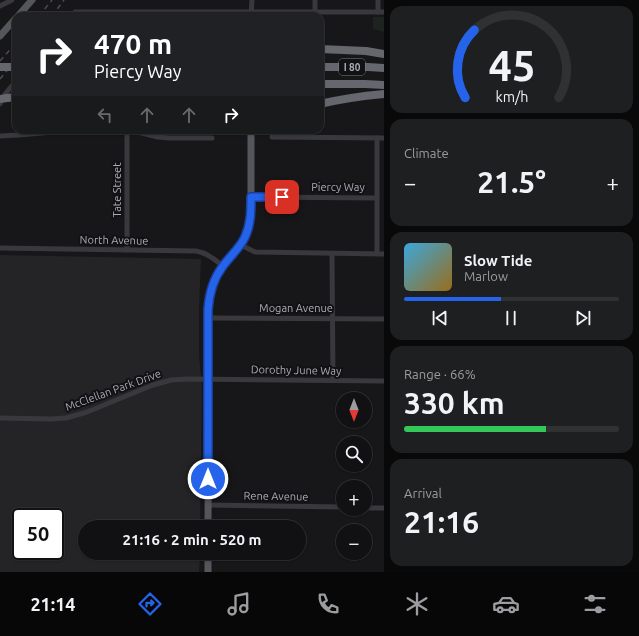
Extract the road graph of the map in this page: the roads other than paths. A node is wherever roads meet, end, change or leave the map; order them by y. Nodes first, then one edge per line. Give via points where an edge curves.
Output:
1 (12, 0) edge
2 (32, 0) edge
3 (252, 0) edge
4 (315, 0) edge
5 (378, 0) edge
6 (0, 6) edge
7 (21, 12) edge
8 (251, 12) edge
9 (315, 12) joint
10 (378, 12) junction
11 (384, 12) edge
12 (12, 23) edge
13 (0, 36) edge
14 (324, 49) edge
15 (384, 54) edge
16 (0, 67) edge
17 (12, 67) edge
18 (324, 67) edge
19 (384, 68) edge
20 (324, 84) edge
21 (384, 85) edge
22 (12, 86) edge
23 (384, 94) edge
24 (324, 103) edge
25 (0, 104) edge
26 (30, 134) edge
27 (128, 134) edge
28 (145, 134) edge
29 (251, 134) edge
30 (0, 136) edge
31 (272, 137) dead end
32 (212, 138) dead end
33 (377, 138) junction
34 (384, 138) edge
35 (251, 197) junction
36 (377, 198) junction
37 (241, 245) junction
38 (0, 248) edge
39 (127, 250) junction
40 (332, 254) junction
41 (377, 254) junction
42 (384, 254) edge
43 (223, 266) junction
44 (208, 318) junction
45 (332, 318) junction
46 (384, 319) edge
47 (208, 379) junction
48 (333, 380) junction
49 (384, 381) edge
50 (0, 418) edge
51 (208, 505) junction
52 (336, 507) edge
53 (372, 508) edge
54 (384, 508) edge
55 (208, 520) edge
56 (208, 560) edge
57 (208, 572) edge

1 - 6 street
2 - 7 main road
3 - 8 street
4 - 9 street
5 - 10 street
9 - 10 street
10 - 11 street
12 - 13 main road
14 - 15 highway via 366,50
16 - 17 highway, bridge
18 - 19 highway, I 80
20 - 21 highway, I 80
22 - 25 street
23 - 24 highway
26 - 30 street
27 - 39 street, Tate Street
28 - 32 street via 169,138
29 - 35 main road
31 - 33 street
33 - 34 street
33 - 36 street
35 - 36 street, Piercy Way
35 - 37 main road via 250,223
36 - 41 street
37 - 40 street via 255,252
37 - 43 main road
38 - 39 street, North Avenue
39 - 43 street, North Avenue via 199,252 209,255
40 - 41 street
40 - 45 street
41 - 42 street
43 - 44 main road via 212,286
44 - 45 street, Mogan Avenue
44 - 47 main road
45 - 46 street, Mogan Avenue
45 - 48 street
47 - 48 street, Dorothy June Way
47 - 50 street, McClellan Park Drive via 171,380 66,418
47 - 51 main road
48 - 49 street, Dorothy June Way
51 - 52 street, Rene Avenue
51 - 55 main road
53 - 54 street
56 - 57 main road

